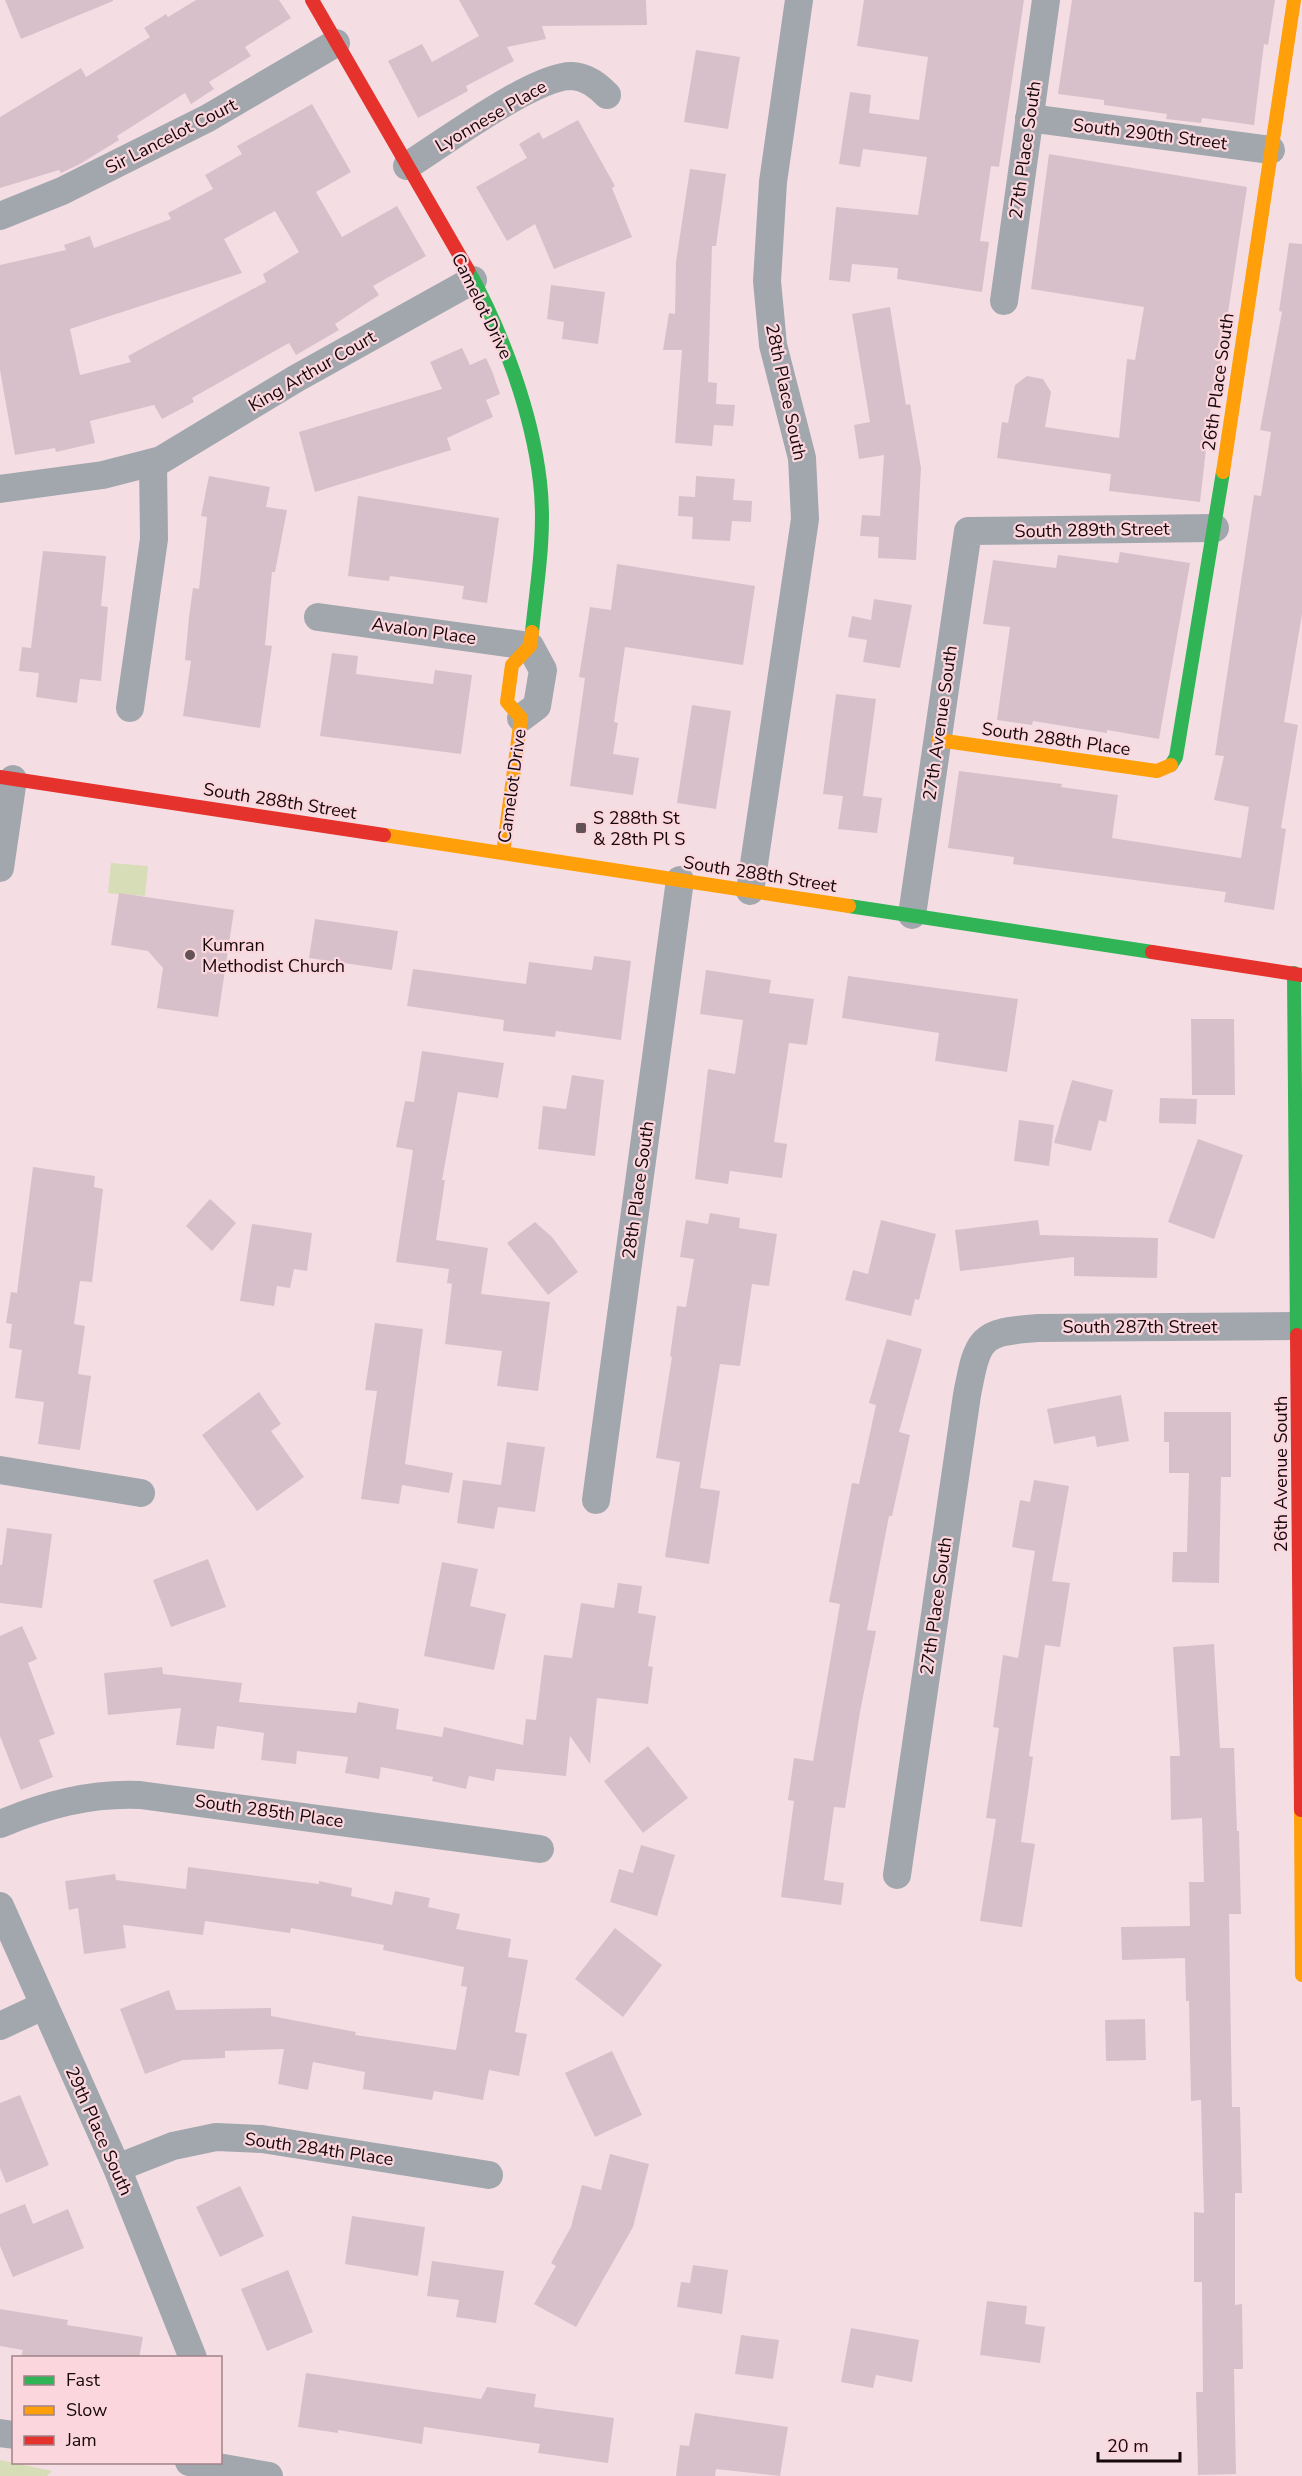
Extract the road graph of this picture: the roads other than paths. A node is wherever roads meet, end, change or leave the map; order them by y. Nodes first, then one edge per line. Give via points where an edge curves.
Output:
1 (312, 0) edge
2 (799, 0) edge
3 (1046, 0) edge
4 (1294, 0) edge
5 (336, 43) junction
6 (608, 95) dead end
7 (1029, 118) junction
8 (1271, 150) junction
9 (407, 166) junction
10 (0, 216) edge
11 (473, 280) junction
12 (1004, 301) dead end
13 (153, 463) junction
14 (0, 489) edge
15 (1215, 528) junction
16 (968, 531) joint
17 (318, 617) dead end
18 (530, 646) junction
19 (130, 708) dead end
20 (521, 718) joint
21 (938, 740) junction
22 (1169, 767) joint
23 (6, 778) edge
24 (502, 853) junction
25 (0, 868) edge
26 (680, 880) junction
27 (750, 891) junction
28 (912, 915) junction
29 (1298, 974) edge
30 (1298, 1326) junction
31 (984, 1339) joint
32 (0, 1470) edge
33 (141, 1493) dead end
34 (596, 1500) dead end
35 (0, 1824) edge
36 (540, 1849) dead end
37 (897, 1875) dead end
38 (0, 1906) edge
39 (1302, 1975) edge
40 (43, 2006) junction
41 (0, 2026) edge
42 (117, 2168) junction
43 (489, 2175) dead end
44 (193, 2356) edge
45 (197, 2466) edge
46 (269, 2476) edge

1 - 5 street, Camelot Drive
2 - 27 street, 28th Place South via 773,182 767,281 773,345 802,458 805,519
3 - 7 street, 27th Place South
4 - 8 street, 26th Place South
5 - 9 street, Camelot Drive
5 - 10 street, Sir Lancelot Court via 208,118 62,191
6 - 9 street, Lyonnese Place via 587,80 569,76 556,79 513,100
7 - 8 street, South 290th Street
7 - 12 street, 27th Place South
8 - 15 street, 26th Place South
9 - 11 street, Camelot Drive
11 - 13 street, King Arthur Court via 297,378 182,450
11 - 18 street, Camelot Drive via 514,374 538,466 542,534
13 - 14 street, King Arthur Court via 103,475
13 - 19 street via 154,539
15 - 16 street, South 289th Street
15 - 22 street, 26th Place South via 1180,740
16 - 21 street, 27th Avenue South
17 - 18 street, Avalon Place
18 - 20 street, Camelot Drive via 543,670 537,706
20 - 24 street, Camelot Drive
21 - 22 street, South 288th Place via 1144,770
21 - 28 street, 27th Avenue South
23 - 24 street, South 288th Street
23 - 25 street
24 - 26 street, South 288th Street
26 - 27 street, South 288th Street
26 - 34 street, 28th Place South
27 - 28 street, South 288th Street
28 - 29 street, South 288th Street
29 - 30 street, 26th Avenue South
30 - 31 street, South 287th Street via 1038,1328 1000,1331
30 - 39 street, 26th Avenue South
31 - 37 street, 27th Place South via 974,1361 967,1395
32 - 33 street
35 - 36 street, South 285th Place via 60,1802 140,1795
38 - 40 street, 29th Place South
40 - 41 street
40 - 42 street, 29th Place South
42 - 43 street, South 284th Place via 173,2146 216,2137 262,2139
42 - 44 street, 29th Place South
45 - 46 street

